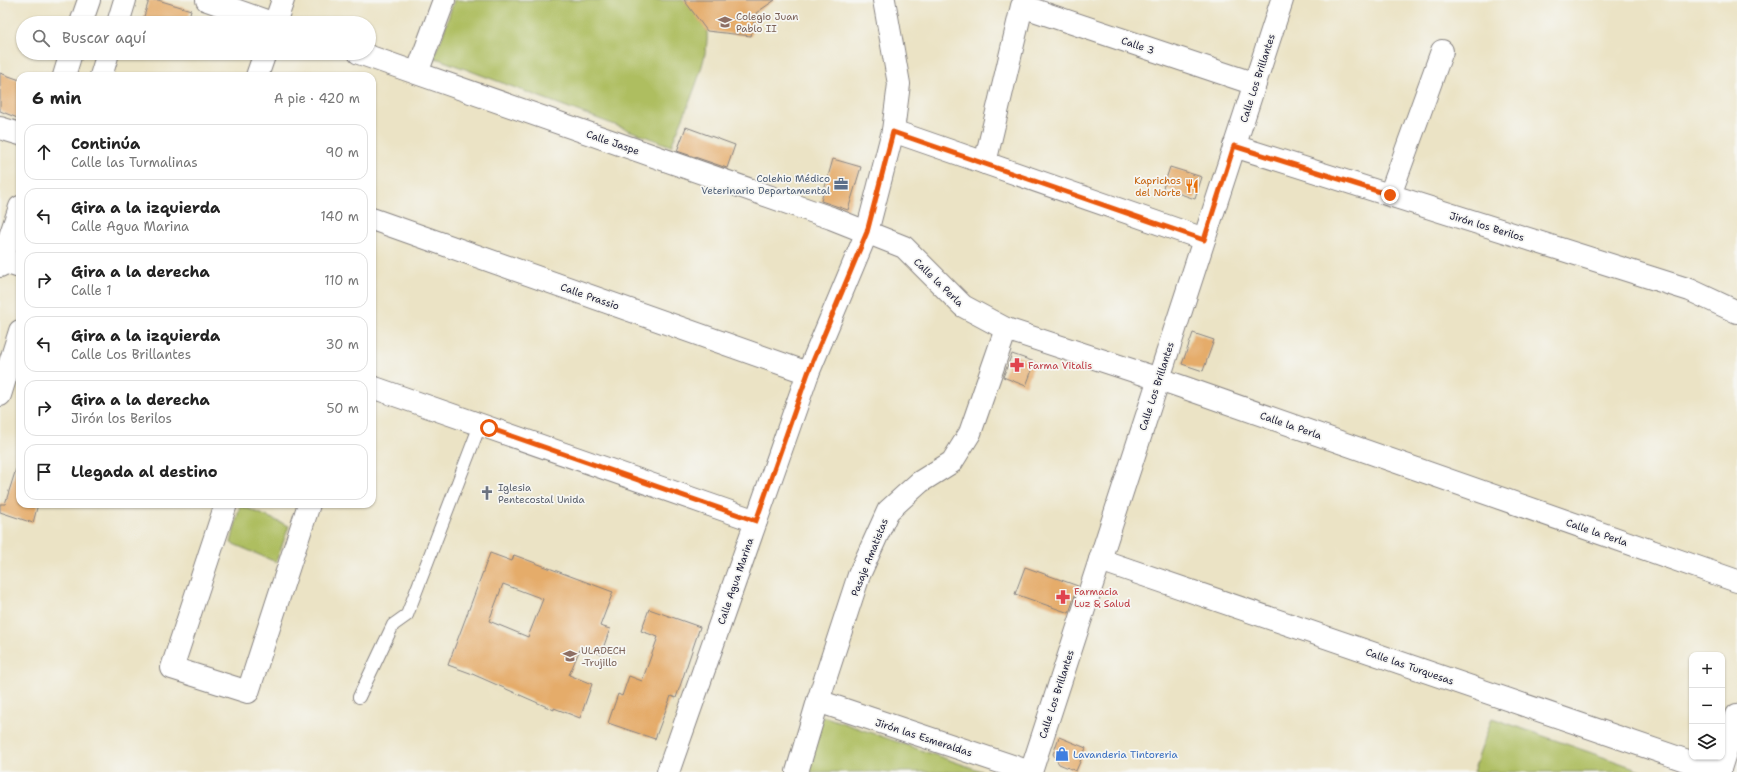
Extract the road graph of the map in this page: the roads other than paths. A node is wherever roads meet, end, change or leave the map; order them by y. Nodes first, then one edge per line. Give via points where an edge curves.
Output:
1 (89, 0) edge
2 (126, 0) edge
3 (206, 0) edge
4 (283, 0) edge
5 (444, 0) edge
6 (884, 0) edge
7 (1282, 0) edge
8 (83, 16) edge
9 (120, 16) edge
10 (253, 16) edge
11 (277, 16) edge
12 (1442, 51) dead end
13 (376, 59) edge
14 (69, 60) edge
15 (106, 60) edge
16 (263, 60) edge
17 (65, 72) edge
18 (102, 72) edge
19 (258, 72) edge
20 (417, 73) junction
21 (1255, 84) junction
22 (0, 128) edge
23 (893, 132) junction
24 (16, 133) edge
25 (1234, 146) junction
26 (986, 163) junction
27 (1390, 195) junction
28 (376, 220) edge
29 (16, 225) edge
30 (867, 232) junction
31 (1204, 240) junction
32 (7, 265) edge
33 (1737, 312) edge
34 (1006, 328) junction
35 (16, 344) edge
36 (808, 373) junction
37 (1159, 379) junction
38 (376, 388) edge
39 (0, 395) edge
40 (480, 425) junction
41 (225, 508) edge
42 (308, 508) edge
43 (756, 521) junction
44 (1100, 560) junction
45 (1737, 581) edge
46 (359, 696) dead end
47 (818, 701) junction
48 (1737, 715) edge
49 (668, 772) edge
50 (797, 772) edge
51 (1030, 772) edge
52 (1719, 772) edge

1 - 8 street
2 - 9 street
3 - 10 street
4 - 11 street
5 - 20 street
6 - 23 street, Calle Agua Marina via 900,84
7 - 21 street, Calle Los Brillantes
12 - 27 street
13 - 20 street, Calle Jaspe
14 - 17 street
15 - 18 street
16 - 19 street
20 - 30 street, Calle Jaspe
21 - 25 street, Calle Los Brillantes
21 - 26 street, Calle 3 via 1022,6
22 - 24 street
23 - 26 street
23 - 30 street, Calle Agua Marina
25 - 27 street, Jirón los Berilos
25 - 31 street, Calle Los Brillantes
26 - 31 street
27 - 33 street, Jirón los Berilos via 1690,290
28 - 36 street, Calle Prassio
29 - 32 street
30 - 34 street, Calle la Perla via 904,247 963,306
30 - 36 street, Calle Agua Marina
31 - 37 street, Calle Los Brillantes
34 - 37 street, Calle la Perla
34 - 47 street, Pasaje Amatistas via 970,433 952,462 920,482 888,511 859,575
35 - 39 street
36 - 43 street, Calle Agua Marina
37 - 44 street, Calle Los Brillantes
37 - 45 street, Calle la Perla
38 - 40 street
40 - 43 street
40 - 46 lane via 407,616 393,626
41 - 42 street via 172,668 248,692
43 - 49 street, Calle Agua Marina
44 - 51 street, Calle Los Brillantes
44 - 52 street, Calle las Turquesas
47 - 50 street, Pasaje Amatistas
47 - 51 street, Jirón las Esmeraldas
48 - 52 street

